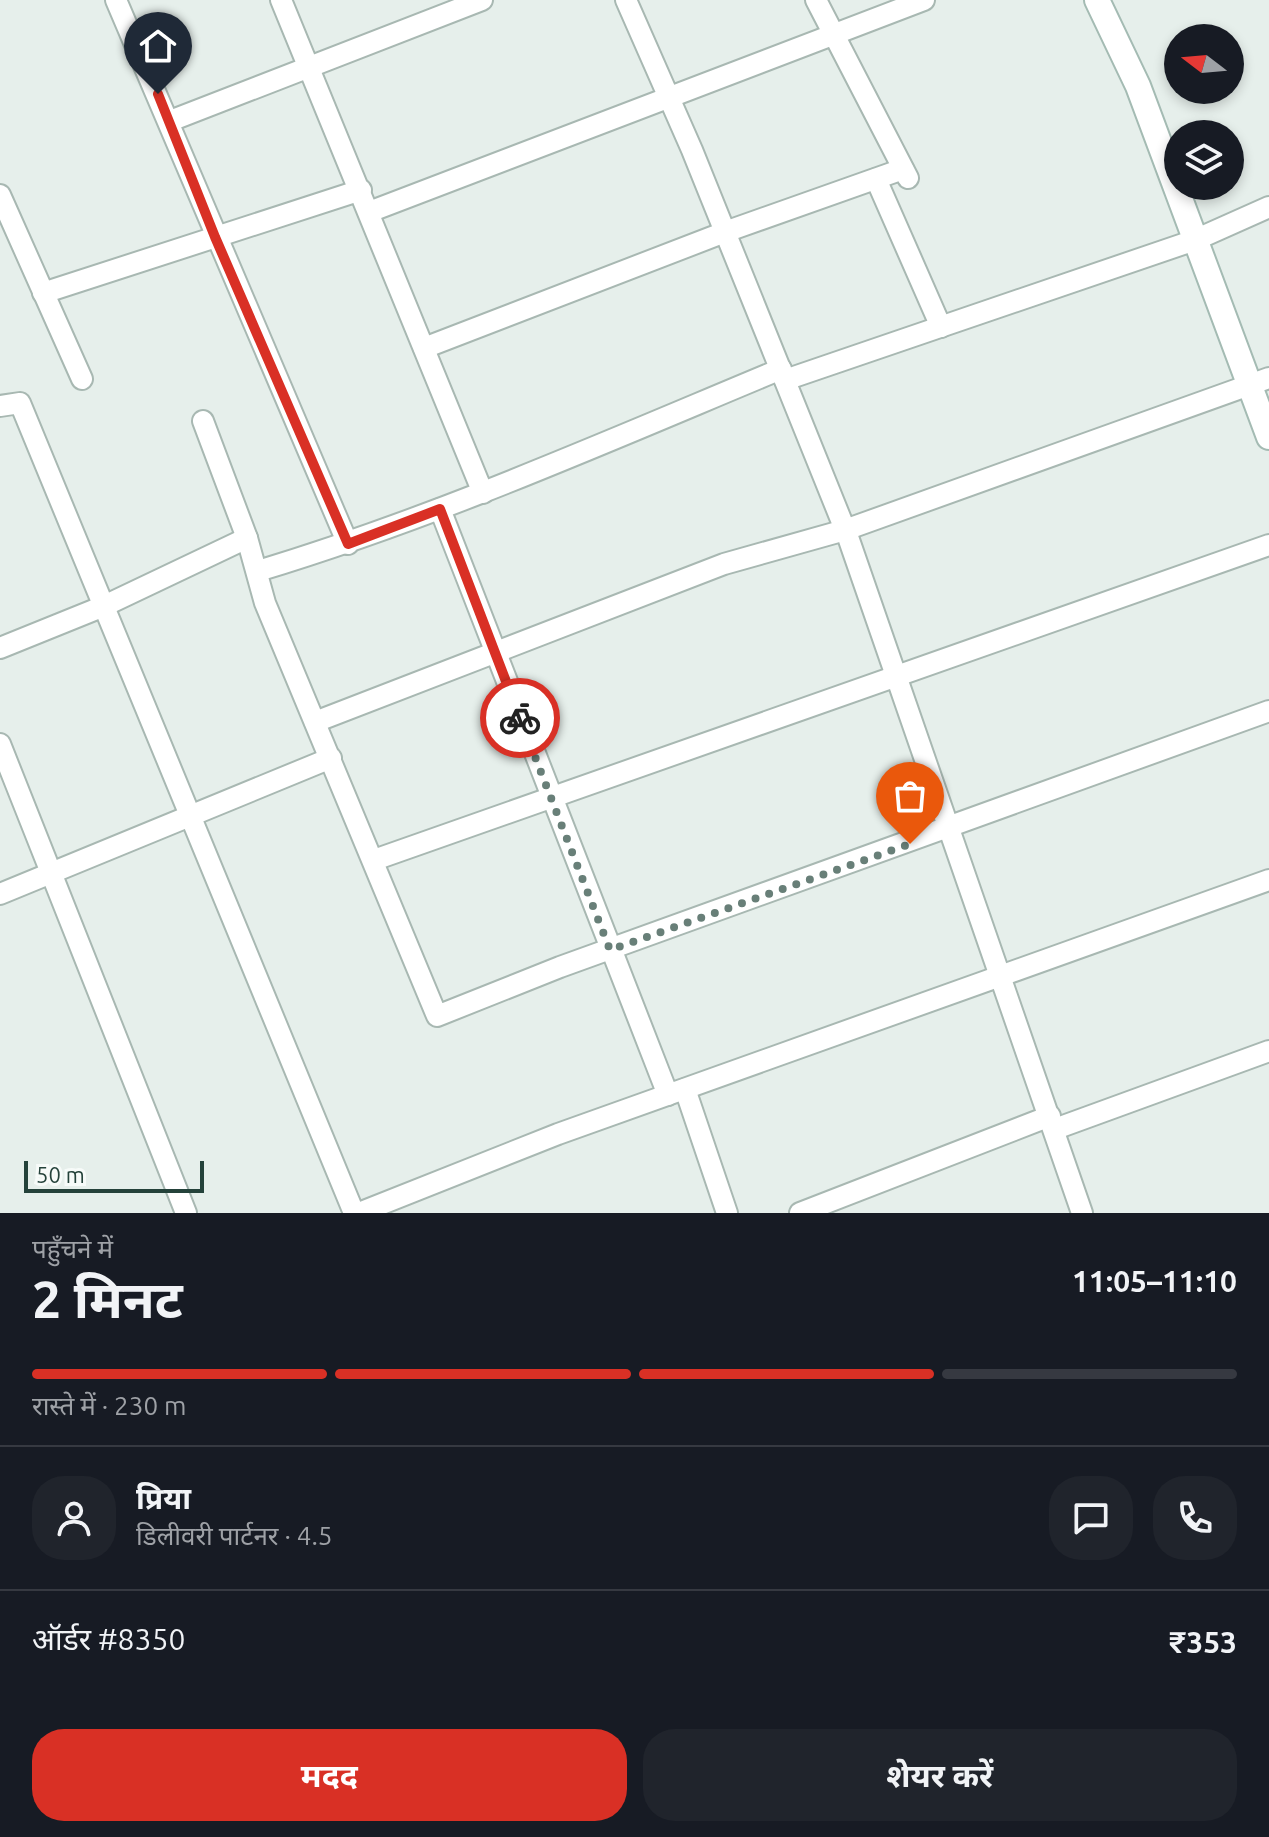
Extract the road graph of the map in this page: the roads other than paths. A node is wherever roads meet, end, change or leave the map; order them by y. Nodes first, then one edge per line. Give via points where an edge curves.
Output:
1 (116, 0) edge
2 (281, 0) edge
3 (482, 0) edge
4 (626, 0) edge
5 (816, 0) edge
6 (924, 0) edge
7 (1097, 0) edge
8 (833, 34) junction
9 (310, 66) junction
10 (668, 96) junction
11 (170, 121) junction
12 (876, 179) junction
13 (361, 190) junction
14 (0, 195) edge
15 (1269, 207) edge
16 (369, 212) junction
17 (725, 232) junction
18 (215, 237) junction
19 (1195, 240) junction
20 (43, 293) junction
21 (941, 327) junction
22 (424, 348) junction
23 (783, 375) junction
24 (82, 379) dead end
25 (1259, 382) edge
26 (0, 406) edge
27 (203, 421) dead end
28 (1269, 437) edge
29 (483, 493) junction
30 (440, 509) junction
31 (845, 530) junction
32 (247, 538) junction
33 (348, 544) junction
34 (1269, 545) edge
35 (258, 571) junction
36 (104, 606) junction
37 (0, 648) edge
38 (495, 652) junction
39 (896, 676) junction
40 (1269, 711) edge
41 (315, 722) junction
42 (0, 744) edge
43 (331, 758) junction
44 (551, 797) junction
45 (191, 816) junction
46 (948, 830) junction
47 (374, 860) junction
48 (51, 874) junction
49 (1269, 880) edge
50 (0, 894) edge
51 (610, 950) junction
52 (999, 977) junction
53 (1269, 1051) edge
54 (676, 1092) junction
55 (1052, 1123) junction
56 (186, 1213) edge
57 (356, 1213) edge
58 (727, 1213) edge
59 (800, 1213) edge
60 (1082, 1213) edge

1 - 11 street
2 - 9 street
3 - 9 street
4 - 10 street
5 - 8 street
6 - 8 street
7 - 19 main road via 1138,86
8 - 10 street
8 - 12 street via 906,174
9 - 11 street
9 - 13 street
10 - 16 street
10 - 17 street
11 - 18 street
12 - 17 street
12 - 21 street
13 - 16 street
13 - 18 street
14 - 20 street
15 - 19 street
16 - 22 street
17 - 22 street
17 - 23 street
18 - 20 street
18 - 33 street
19 - 21 street
19 - 25 main road
20 - 24 street
21 - 23 street
22 - 29 street
23 - 29 street
23 - 31 street
25 - 28 main road
25 - 31 street
26 - 36 street via 20,403
27 - 32 street
29 - 30 street
30 - 33 street
30 - 38 street
31 - 38 street via 724,564
31 - 39 street
32 - 35 street
32 - 36 street
33 - 35 street
34 - 39 street
35 - 41 street via 265,603
36 - 37 street
36 - 45 street
38 - 41 street
38 - 44 street
39 - 44 street
39 - 46 street
40 - 46 street
41 - 43 street
42 - 48 street
43 - 45 street
43 - 47 street
44 - 47 street
44 - 51 street
45 - 48 street
45 - 57 street
46 - 51 street
46 - 52 street
47 - 51 street via 437,1016
48 - 50 street
48 - 56 street
49 - 52 street
51 - 54 street
52 - 54 street
52 - 55 street
53 - 55 street
54 - 57 street
54 - 58 street
55 - 59 street
55 - 60 street

